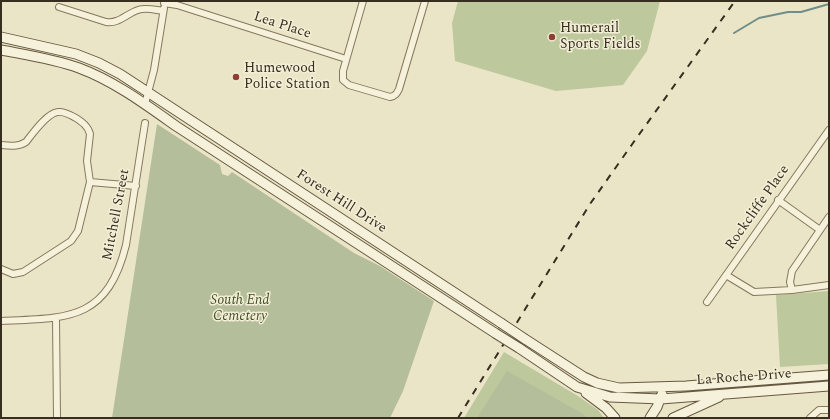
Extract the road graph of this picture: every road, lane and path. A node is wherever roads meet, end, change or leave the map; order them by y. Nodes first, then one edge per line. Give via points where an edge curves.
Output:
1 (363, 1) edge
2 (425, 1) edge
3 (165, 2) edge
4 (59, 7) dead end
5 (163, 11) junction
6 (1, 38) edge
7 (1, 50) edge
8 (346, 59) junction
9 (148, 92) junction
10 (145, 104) junction
11 (145, 123) dead end
12 (829, 130) edge
13 (1, 145) edge
14 (90, 182) junction
15 (136, 186) junction
16 (778, 200) junction
17 (829, 216) edge
18 (820, 230) junction
19 (1, 269) edge
20 (726, 275) junction
21 (829, 285) edge
22 (792, 290) junction
23 (707, 302) dead end
24 (56, 318) junction
25 (1, 321) edge
26 (829, 375) edge
27 (829, 386) edge
28 (576, 387) junction
29 (663, 387) junction
30 (728, 394) junction
31 (661, 399) junction
32 (829, 410) edge
33 (57, 418) edge
34 (615, 418) edge
35 (650, 418) edge
36 (673, 418) edge
37 (810, 418) edge

1 - 8 street
2 - 8 street via 399,88 394,96 345,82 342,76
3 - 5 street
3 - 8 street, Lea Place
4 - 5 street via 113,23 145,8
5 - 9 street
6 - 9 street, Forest Hill Drive via 89,59 120,74
7 - 10 street, Forest Hill Drive via 78,67 104,79
9 - 10 street
9 - 29 street, Forest Hill Drive, bridge via 575,372 597,383 619,388
10 - 28 street, Forest Hill Drive, bridge
11 - 15 street, Mitchell Street
12 - 16 street, Rockcliffe Place
13 - 14 street via 21,145 50,115 58,112 68,114 84,124 89,131 87,161
14 - 15 street
14 - 19 street via 78,231 71,241 23,272 13,274
15 - 24 street, Mitchell Street via 126,245 116,276 92,305 79,312
16 - 18 street
16 - 20 street, Rockcliffe Place
17 - 18 street
18 - 22 street via 792,271
20 - 22 street via 754,292
20 - 23 street, Rockcliffe Place
21 - 22 street
24 - 25 street, Mitchell Street
24 - 33 street
26 - 29 street, La Roche Drive
27 - 30 street, La Roche Drive
28 - 31 street, Forest Hill Drive via 610,397
28 - 34 street via 606,408
29 - 31 street
30 - 31 street, La Roche Drive
30 - 36 street
31 - 35 street
32 - 37 street via 819,410

